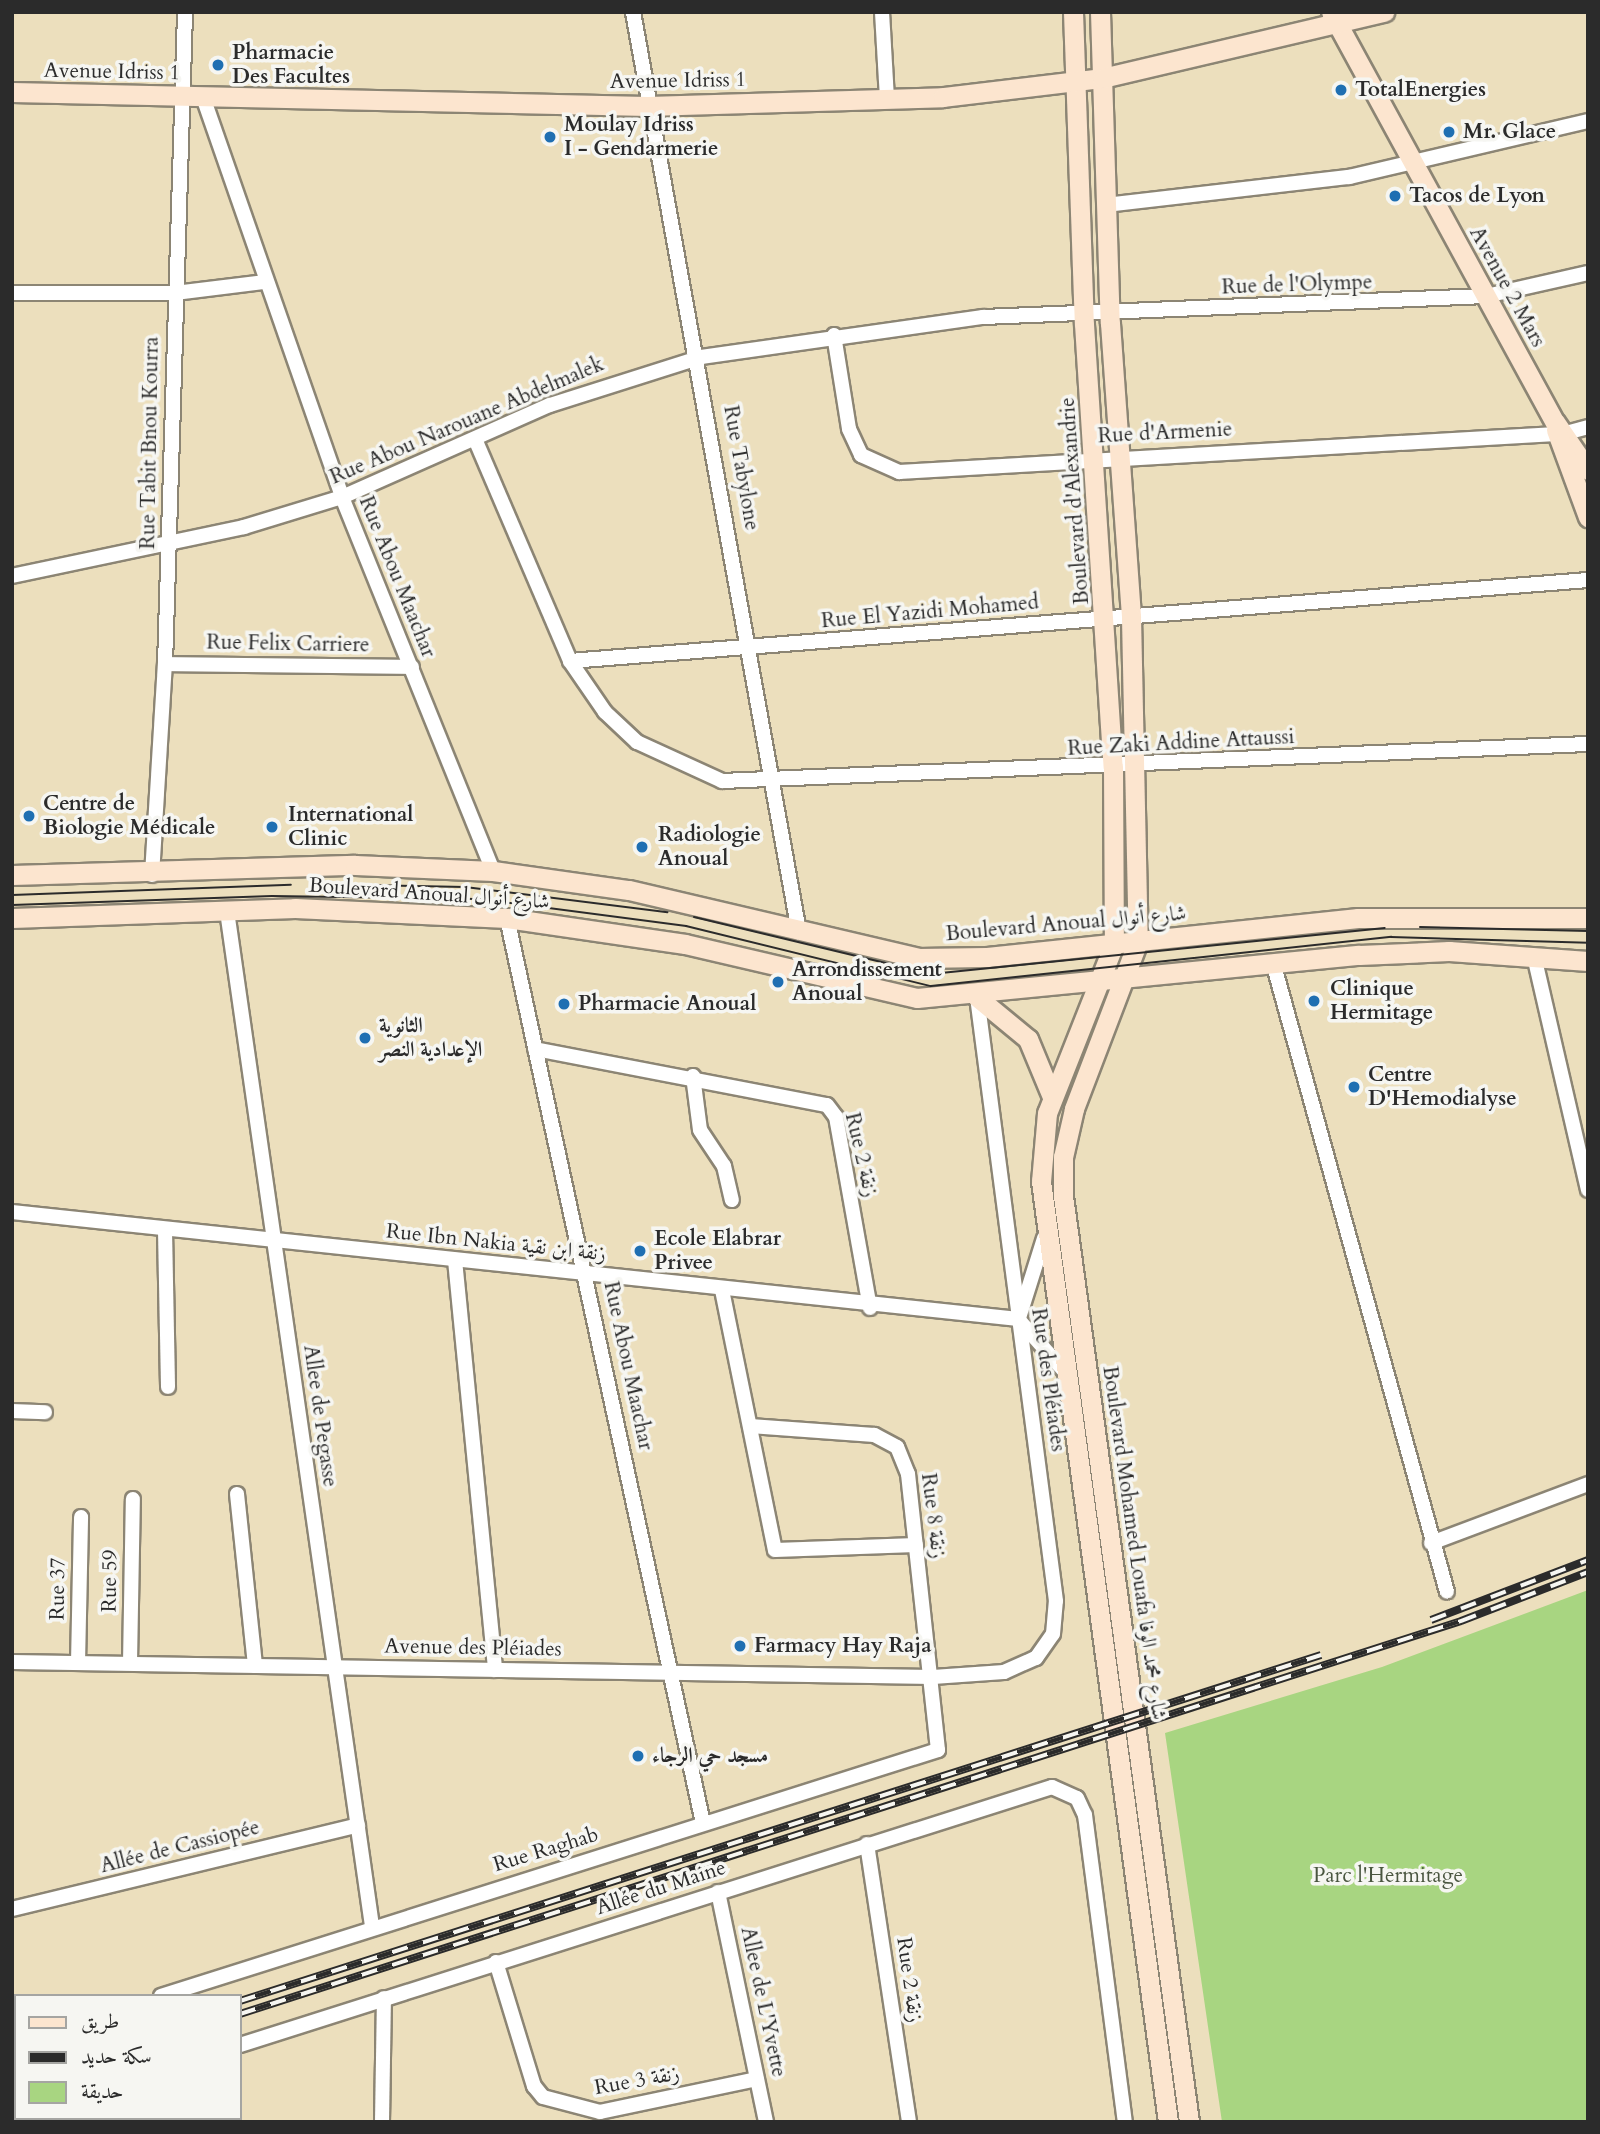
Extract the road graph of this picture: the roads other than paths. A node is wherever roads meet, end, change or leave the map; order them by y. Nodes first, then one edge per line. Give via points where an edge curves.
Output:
1 (185, 12) edge
2 (633, 12) edge
3 (882, 12) edge
4 (1073, 12) edge
5 (1100, 12) edge
6 (1384, 12) edge
7 (1335, 19) edge
8 (1102, 78) junction
9 (1075, 82) junction
10 (12, 92) edge
11 (180, 97) junction
12 (203, 97) junction
13 (887, 100) junction
14 (648, 106) junction
15 (1588, 121) edge
16 (1415, 168) junction
17 (1106, 205) junction
18 (1588, 273) edge
19 (265, 282) junction
20 (12, 293) edge
21 (175, 293) junction
22 (1486, 296) junction
23 (1110, 312) junction
24 (1083, 313) junction
25 (834, 335) junction
26 (701, 357) junction
27 (1588, 427) edge
28 (1559, 430) junction
29 (475, 439) junction
30 (1119, 456) junction
31 (1097, 458) junction
32 (1588, 470) edge
33 (342, 497) junction
34 (1588, 517) edge
35 (168, 544) junction
36 (12, 576) edge
37 (1588, 580) edge
38 (1131, 617) junction
39 (1106, 618) junction
40 (751, 647) junction
41 (570, 661) junction
42 (165, 664) junction
43 (412, 667) junction
44 (1588, 744) edge
45 (1123, 766) junction
46 (776, 783) junction
47 (493, 871) junction
48 (12, 875) edge
49 (152, 875) junction
50 (227, 911) junction
51 (12, 918) edge
52 (508, 918) junction
53 (1588, 918) edge
54 (799, 932) junction
55 (1138, 942) junction
56 (1114, 944) junction
57 (1534, 956) junction
58 (1588, 961) edge
59 (1275, 966) junction
60 (1126, 980) junction
61 (1098, 984) junction
62 (977, 997) junction
63 (535, 1049) junction
64 (693, 1076) junction
65 (1052, 1097) junction
66 (1585, 1150) edge
67 (1588, 1190) edge
68 (732, 1200) dead end
69 (12, 1212) edge
70 (165, 1230) junction
71 (1045, 1234) junction
72 (274, 1242) junction
73 (454, 1260) junction
74 (587, 1273) junction
75 (722, 1290) junction
76 (870, 1308) junction
77 (1018, 1319) junction
78 (1066, 1375) junction
79 (168, 1387) dead end
80 (12, 1411) edge
81 (45, 1412) dead end
82 (750, 1426) junction
83 (1588, 1484) edge
84 (237, 1494) dead end
85 (133, 1499) dead end
86 (80, 1517) dead end
87 (1431, 1543) junction
88 (916, 1545) junction
89 (1447, 1592) dead end
90 (12, 1661) edge
91 (78, 1663) junction
92 (130, 1664) junction
93 (255, 1666) junction
94 (334, 1667) junction
95 (495, 1670) junction
96 (670, 1673) junction
97 (933, 1677) junction
98 (941, 1742) joint
99 (703, 1823) junction
100 (358, 1825) junction
101 (867, 1844) junction
102 (718, 1892) junction
103 (12, 1909) edge
104 (372, 1926) junction
105 (496, 1962) junction
106 (167, 1994) edge
107 (384, 1998) junction
108 (242, 2045) edge
109 (757, 2079) junction
110 (382, 2122) edge
111 (766, 2122) edge
112 (909, 2122) edge
113 (1125, 2122) edge
114 (1168, 2122) edge
115 (1189, 2122) edge

1 - 11 street, Rue Tabit Bnou Kourra
2 - 14 street, Rue Tabylone
3 - 13 street
4 - 9 street, Boulevard d'Alexandrie
5 - 8 street, Boulevard d'Alexandrie
6 - 7 street, Avenue Idriss 1
7 - 8 street, Avenue Idriss 1
7 - 16 street, Avenue 2 Mars
8 - 9 street, Avenue Idriss 1
8 - 17 street, Boulevard d'Alexandrie
9 - 13 street, Avenue Idriss 1
9 - 24 street, Boulevard d'Alexandrie
10 - 11 street, Avenue Idriss 1
11 - 12 street, Avenue Idriss 1
11 - 21 street, Rue Tabit Bnou Kourra
12 - 14 street, Avenue Idriss 1
12 - 19 street, Rue Abou Maachar
13 - 14 street, Avenue Idriss 1
14 - 26 street, Rue Tabylone
15 - 16 street
16 - 17 street
16 - 22 street, Avenue 2 Mars
17 - 23 street, Boulevard d'Alexandrie
18 - 22 street, Rue de l'Olympe
19 - 21 street
19 - 33 street, Rue Abou Maachar
20 - 21 street
21 - 35 street, Rue Tabit Bnou Kourra
22 - 23 street, Rue de l'Olympe
22 - 28 street, Avenue 2 Mars
23 - 24 street, Rue Abou Narouane Abdelmalek
23 - 30 street, Boulevard d'Alexandrie
24 - 25 street, Rue Abou Narouane Abdelmalek
24 - 31 street, Boulevard d'Alexandrie
25 - 26 street, Rue Abou Narouane Abdelmalek
25 - 31 street, Rue d'Armenie via 849,429 861,455 877,467 899,472
26 - 29 street, Rue Abou Narouane Abdelmalek via 611,382
26 - 40 street, Rue Tabylone
27 - 28 street, Rue d'Armenie
28 - 30 street, Rue d'Armenie
28 - 32 street
28 - 34 street
29 - 33 street, Rue Abou Narouane Abdelmalek
29 - 41 street, Rue Zaki Addine Attaussi
30 - 31 street, Rue d'Armenie
30 - 38 street, Boulevard d'Alexandrie
31 - 39 street, Boulevard d'Alexandrie
33 - 35 street, Rue Abou Narouane Abdelmalek
33 - 43 street, Rue Abou Maachar
35 - 36 street, Rue Abou Narouane Abdelmalek
35 - 42 street, Rue Tabit Bnou Kourra
37 - 38 street, Rue El Yazidi Mohamed
38 - 39 street, Rue El Yazidi Mohamed
38 - 45 street, Boulevard d'Alexandrie
39 - 40 street, Rue El Yazidi Mohamed
39 - 45 street, Boulevard d'Alexandrie
40 - 41 street, Rue El Yazidi Mohamed
40 - 46 street, Rue Tabylone
41 - 46 street, Rue Zaki Addine Attaussi via 605,712 637,742 722,781
42 - 43 street, Rue Felix Carriere
42 - 49 street, Rue Tabit Bnou Kourra
43 - 47 street, Rue Abou Maachar
44 - 45 street, Rue Zaki Addine Attaussi
45 - 46 street, Rue Zaki Addine Attaussi
45 - 55 street, Boulevard d'Alexandrie
45 - 56 street, Boulevard d'Alexandrie
46 - 54 street, Rue Tabylone
47 - 49 street, Boulevard Anoual شارع أنوال via 325,865
47 - 54 street, Boulevard Anoual شارع أنوال via 629,890
48 - 49 street, Boulevard Anoual شارع أنوال
50 - 51 street, Boulevard Anoual شارع أنوال
50 - 52 street, Boulevard Anoual شارع أنوال
50 - 72 street, Allee de Pegasse
52 - 62 street, Boulevard Anoual شارع أنوال via 685,944 907,996
52 - 63 street, Rue Abou Maachar
53 - 55 street, Boulevard Anoual شارع أنوال via 1371,917
54 - 56 street, Boulevard Anoual شارع أنوال via 918,958
55 - 56 street, Boulevard Anoual شارع أنوال
55 - 60 street, Boulevard d'Alexandrie
56 - 61 street, Boulevard d'Alexandrie
57 - 58 street, Boulevard Anoual شارع أنوال
57 - 59 street, Boulevard Anoual شارع أنوال via 1397,953
57 - 66 street
59 - 60 street, Boulevard Anoual شارع أنوال
59 - 87 street
60 - 61 street, Boulevard Anoual شارع أنوال
60 - 115 street, Boulevard Mohamed Louafa شارع محمد الوفا via 1074,1110 1063,1157 1063,1196
61 - 62 street, Boulevard Anoual شارع أنوال
61 - 65 street, Boulevard Mohamed Louafa شارع محمد الوفا
62 - 65 street via 1028,1039
62 - 77 street, Rue des Pléiades
63 - 64 street, Rue 2 زنقة
63 - 74 street, Rue Abou Maachar
64 - 68 street via 700,1130 724,1166
64 - 76 street, Rue 2 زنقة via 818,1101 832,1110
65 - 71 street, Boulevard Mohamed Louafa شارع محمد الوفا via 1041,1155
66 - 67 street
69 - 70 street, Rue Ibn Nakia زنقة ابن نقية
70 - 72 street, Rue Ibn Nakia زنقة ابن نقية
70 - 79 street
71 - 77 street via 1038,1273
71 - 78 street, Boulevard Mohamed Louafa شارع محمد الوفا
72 - 73 street, Rue Ibn Nakia زنقة ابن نقية
72 - 94 street, Allee de Pegasse
73 - 74 street, Rue Ibn Nakia زنقة ابن نقية
73 - 95 street
74 - 75 street, Rue Ibn Nakia زنقة ابن نقية
74 - 96 street, Rue Abou Maachar
75 - 76 street, Rue Ibn Nakia زنقة ابن نقية
75 - 82 street
76 - 77 street, Rue Ibn Nakia زنقة ابن نقية
77 - 78 street
77 - 97 street, Rue des Pléiades via 1056,1601 1053,1634 1044,1651 1016,1668
78 - 114 street, Boulevard Mohamed Louafa شارع محمد الوفا
80 - 81 street
82 - 88 street, Rue 8 زنقة via 889,1440 908,1474
82 - 88 street via 775,1550
83 - 87 street
84 - 93 street
85 - 92 street, Rue 59
86 - 91 street, Rue 37
87 - 89 street
88 - 97 street, Rue 8 زنقة
90 - 91 street, Avenue des Pléiades
91 - 92 street, Avenue des Pléiades
92 - 93 street, Avenue des Pléiades
93 - 94 street, Avenue des Pléiades
94 - 95 street, Avenue des Pléiades
94 - 100 street, Allee de Pegasse
95 - 96 street, Avenue des Pléiades
96 - 97 street, Avenue des Pléiades
96 - 99 street, Rue Abou Maachar
97 - 98 street, Rue 8 زنقة
98 - 99 street, Rue Raghab via 934,1752
99 - 104 street, Rue Raghab
100 - 103 street, Allée de Cassiopée
100 - 104 street, Allee de Pegasse
101 - 102 street, Allée du Maine
101 - 112 street, Rue 2 زنقة
101 - 113 street, Allée du Maine via 1052,1787 1077,1798 1084,1815
102 - 105 street, Allée du Maine
102 - 109 street, Allee de L'Yvette
104 - 106 street, Rue Raghab
105 - 107 street, Allée du Maine
105 - 109 street, Rue 3 زنقة via 534,2086 543,2097 600,2112
107 - 108 street, Allée du Maine
107 - 110 street
109 - 111 street, Allee de L'Yvette

